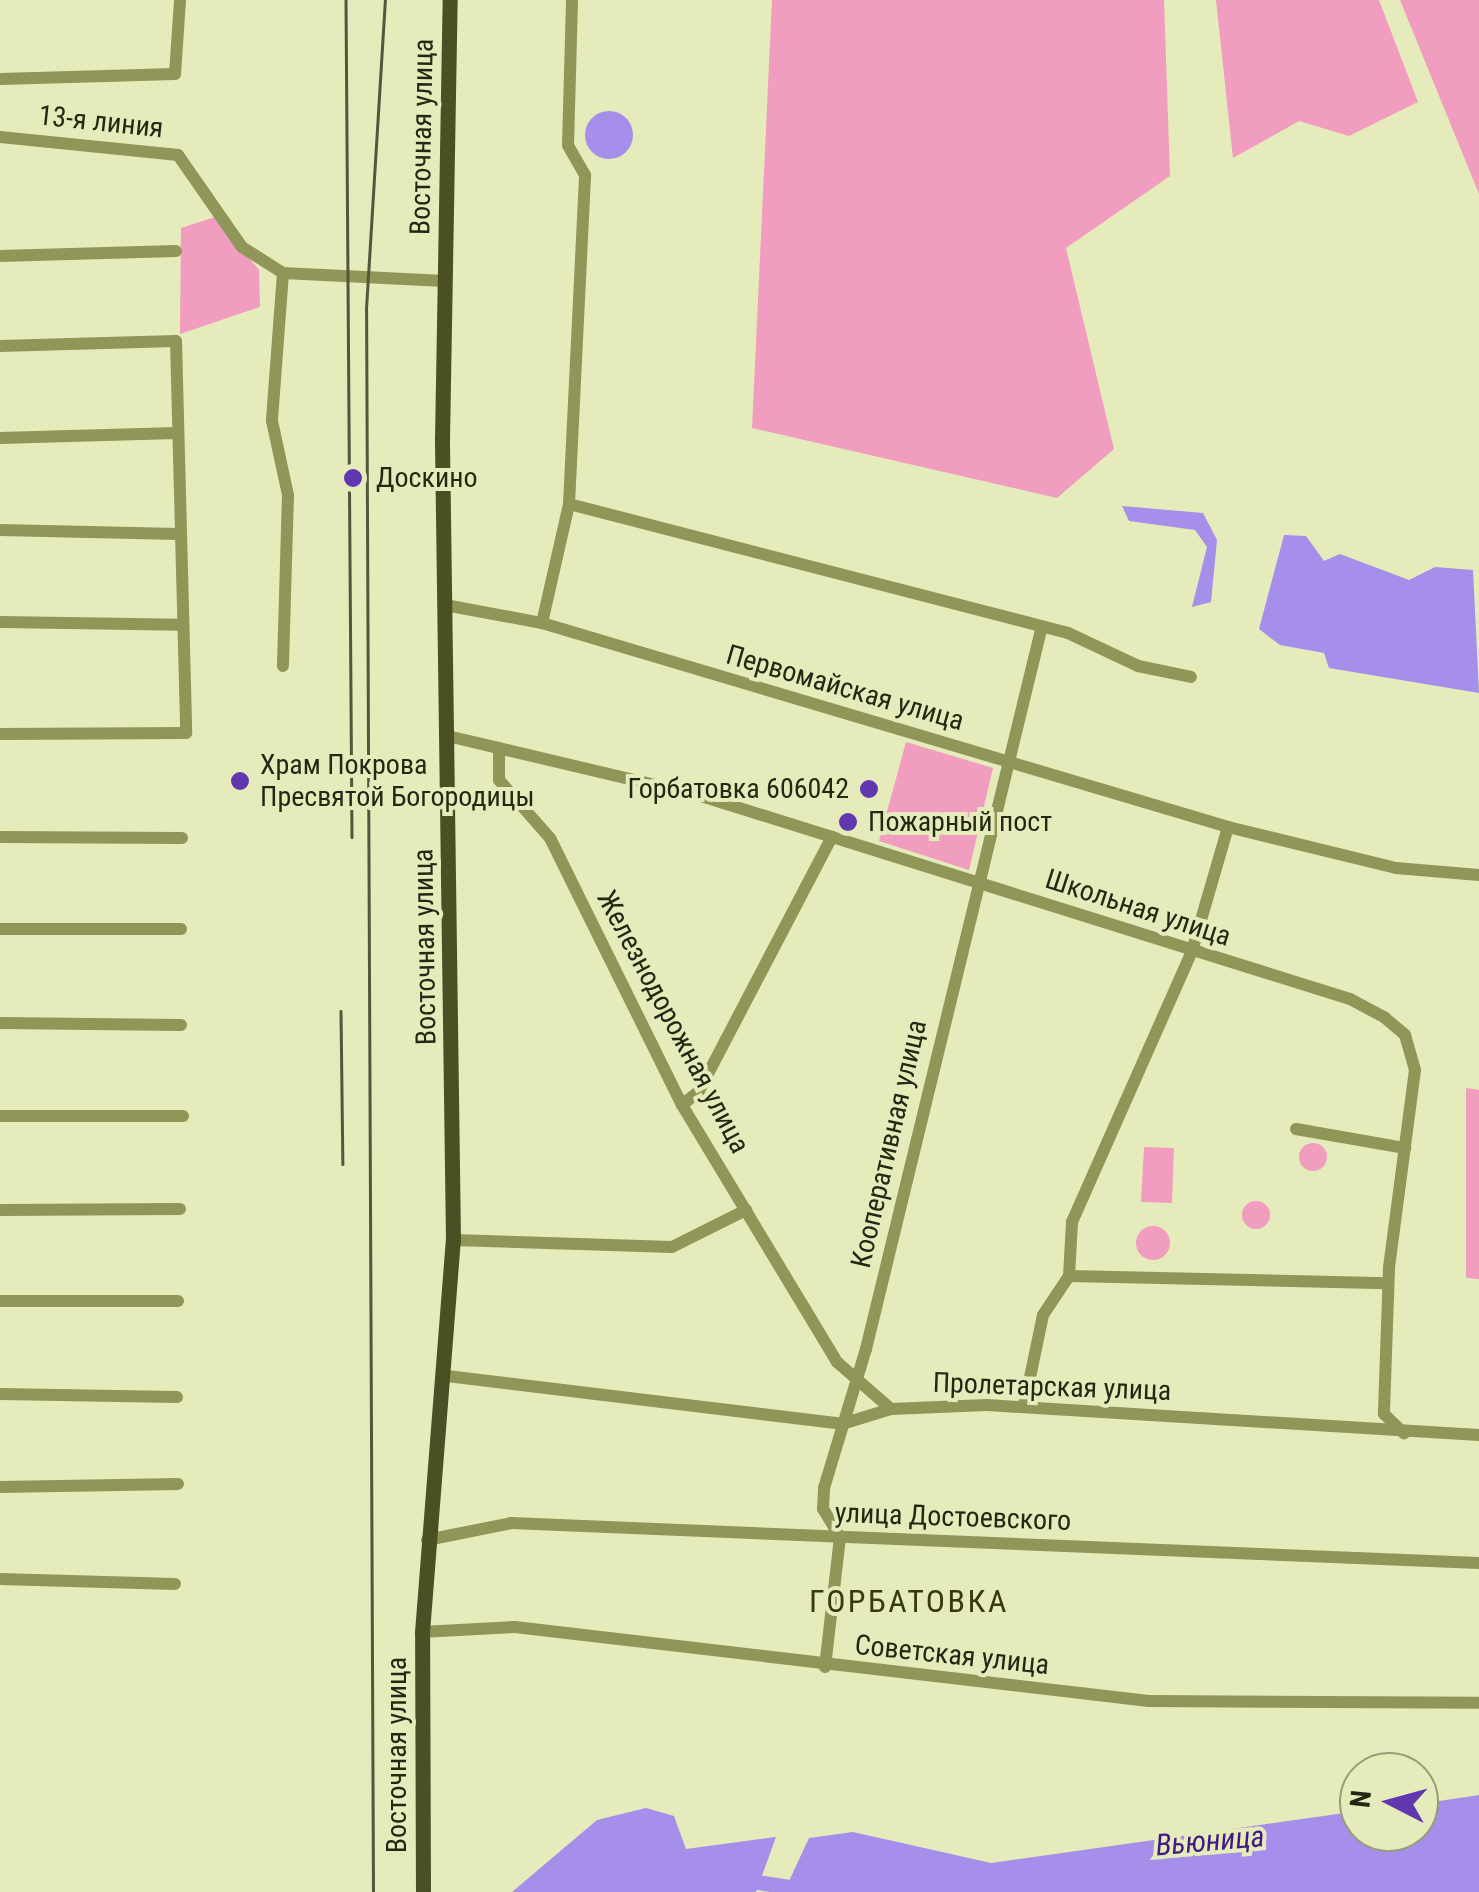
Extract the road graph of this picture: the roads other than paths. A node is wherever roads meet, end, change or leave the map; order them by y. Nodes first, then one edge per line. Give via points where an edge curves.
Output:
1 (180, 0) edge
2 (450, 0) edge
3 (572, 0) edge
4 (0, 78) edge
5 (0, 137) edge
6 (176, 251) dead end
7 (0, 256) edge
8 (283, 273) junction
9 (445, 281) junction
10 (0, 346) edge
11 (177, 433) junction
12 (0, 438) edge
13 (570, 504) junction
14 (0, 530) edge
15 (178, 534) junction
16 (445, 605) junction
17 (0, 622) edge
18 (542, 623) junction
19 (182, 625) junction
20 (1040, 630) junction
21 (283, 666) dead end
22 (1191, 678) dead end
23 (0, 734) edge
24 (452, 737) junction
25 (499, 748) junction
26 (1009, 762) junction
27 (1228, 828) junction
28 (832, 837) junction
29 (0, 838) edge
30 (182, 838) dead end
31 (1479, 875) edge
32 (977, 884) junction
33 (0, 928) edge
34 (182, 929) dead end
35 (1192, 951) junction
36 (0, 1023) edge
37 (181, 1025) dead end
38 (682, 1105) junction
39 (0, 1116) edge
40 (183, 1116) dead end
41 (1296, 1128) dead end
42 (1405, 1148) junction
43 (180, 1209) dead end
44 (0, 1210) edge
45 (746, 1210) junction
46 (453, 1240) junction
47 (1069, 1276) junction
48 (1388, 1282) junction
49 (0, 1301) edge
50 (178, 1301) dead end
51 (447, 1376) junction
52 (851, 1379) junction
53 (0, 1394) edge
54 (177, 1397) dead end
55 (1024, 1406) junction
56 (890, 1409) junction
57 (1384, 1414) junction
58 (842, 1424) junction
59 (1366, 1430) junction
60 (1404, 1433) junction
61 (1479, 1436) edge
62 (178, 1484) dead end
63 (0, 1487) edge
64 (840, 1537) junction
65 (427, 1540) junction
66 (1479, 1563) edge
67 (0, 1580) edge
68 (175, 1584) dead end
69 (422, 1632) junction
70 (825, 1667) junction
71 (1479, 1703) edge
72 (423, 1892) edge

1 - 4 street via 176,74
2 - 9 main road, Восточная улица
3 - 13 street via 568,145 585,175
5 - 8 street, 13-я линия via 140,147 194,168 242,247
6 - 7 street
8 - 9 street
8 - 21 street via 272,421 288,495
9 - 16 main road, Восточная улица
10 - 11 street via 176,341
11 - 12 street
11 - 15 street
13 - 18 street
13 - 20 street
14 - 15 street
15 - 19 street
16 - 18 street, Первомайская улица
16 - 24 main road, Восточная улица
17 - 19 street
18 - 26 street, Первомайская улица
19 - 23 street via 186,733
20 - 22 street
20 - 26 street, Кооперативная улица
24 - 25 street, Школьная улица
24 - 46 main road, Восточная улица
25 - 28 street, Школьная улица
25 - 38 street, Железнодорожная улица via 499,780 550,838
26 - 27 street, Первомайская улица
26 - 32 street, Кооперативная улица
27 - 31 street, Первомайская улица via 1396,868
27 - 35 street
28 - 32 street, Школьная улица
28 - 38 street via 699,1091
29 - 30 street
32 - 35 street, Школьная улица
32 - 52 street, Кооперативная улица via 866,1349
33 - 34 street
35 - 42 street, Школьная улица via 1350,999 1405,1036 1415,1070
35 - 47 street via 1072,1222
36 - 37 street
38 - 45 street, Железнодорожная улица
39 - 40 street
41 - 42 street
42 - 48 street, Школьная улица
43 - 44 street
45 - 46 street via 672,1247
45 - 52 street, Железнодорожная улица
46 - 51 main road, Восточная улица
47 - 48 street
47 - 55 street via 1043,1315
48 - 57 street, Школьная улица
49 - 50 street
51 - 58 street, Пролетарская улица
51 - 65 main road, Восточная улица
52 - 56 street, Железнодорожная улица
52 - 58 street, Кооперативная улица
53 - 54 street
55 - 56 street, Пролетарская улица
55 - 59 street, Пролетарская улица
56 - 58 street, Пролетарская улица
57 - 59 street
57 - 60 street
58 - 64 street, Кооперативная улица via 824,1498
59 - 60 street, Пролетарская улица
60 - 61 street, Пролетарская улица
62 - 63 street
64 - 65 street, улица Достоевского via 511,1523
64 - 66 street, улица Достоевского
64 - 70 street, Кооперативная улица
65 - 69 main road, Восточная улица
67 - 68 street
69 - 70 street, Советская улица via 515,1627
69 - 72 main road, Восточная улица
70 - 71 street, Советская улица via 1149,1701

